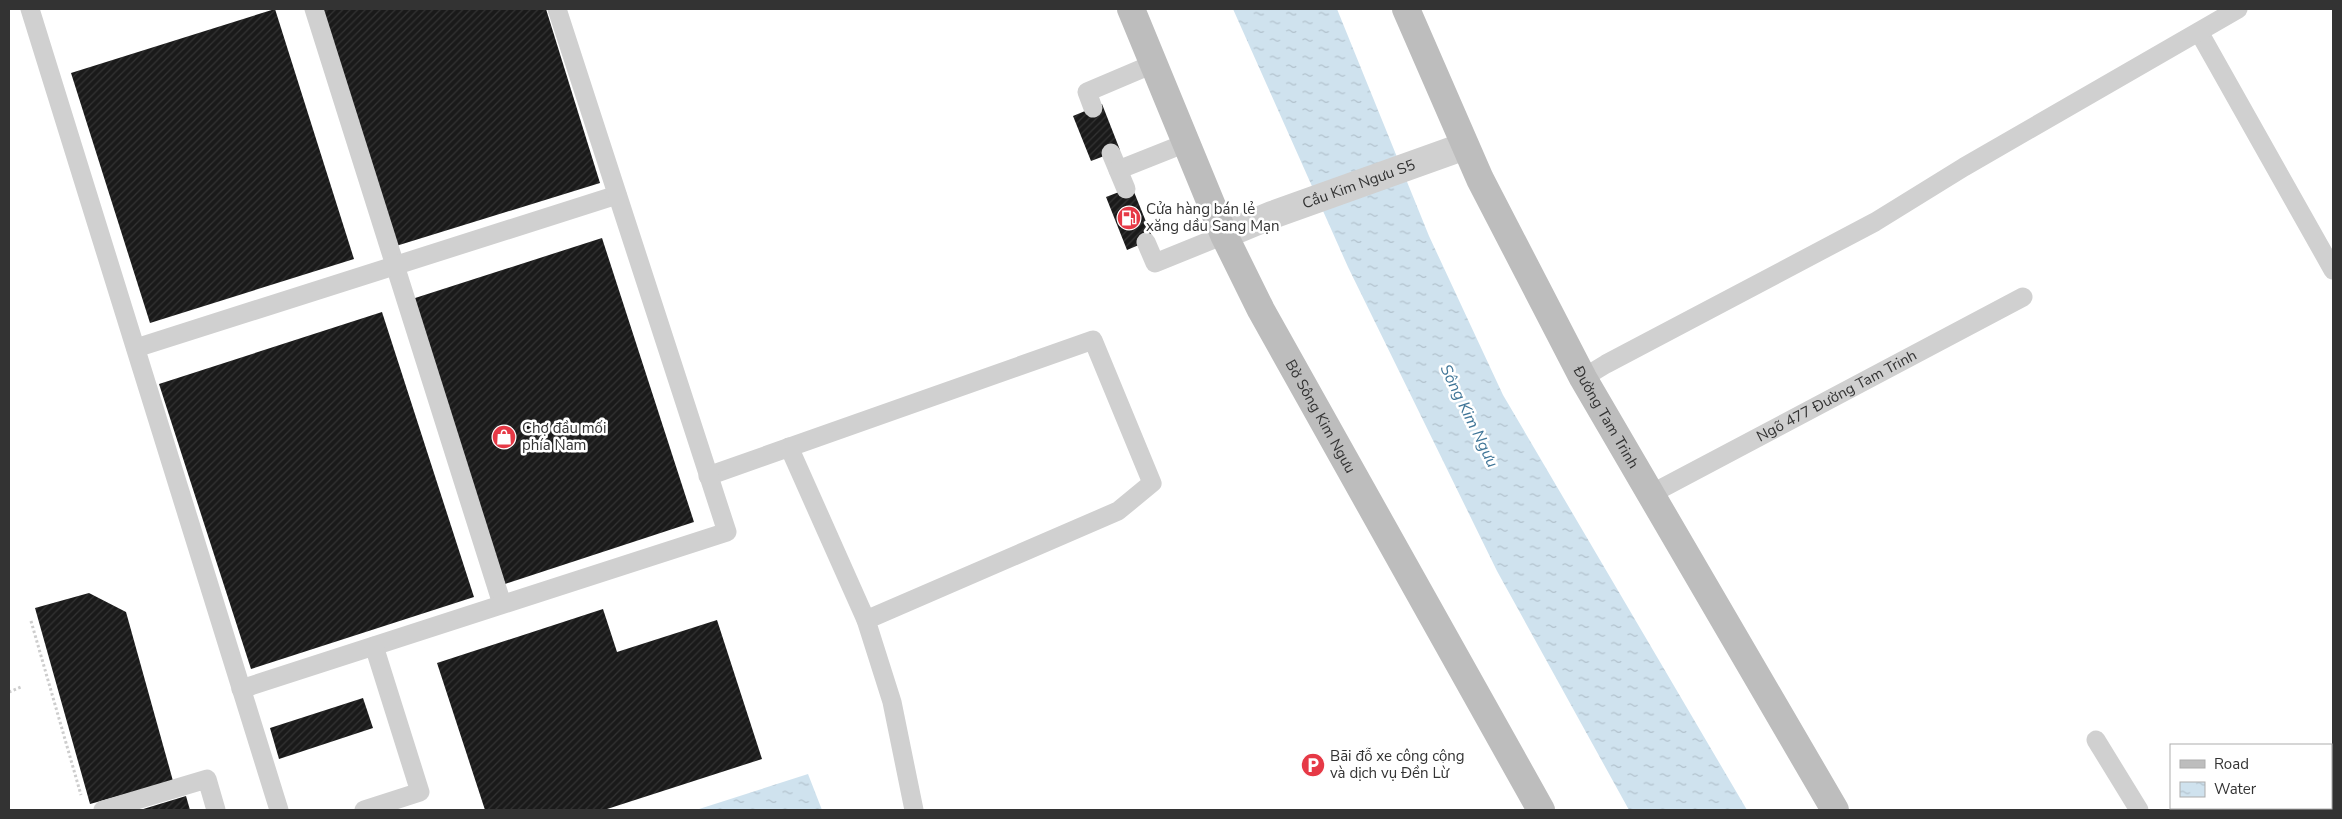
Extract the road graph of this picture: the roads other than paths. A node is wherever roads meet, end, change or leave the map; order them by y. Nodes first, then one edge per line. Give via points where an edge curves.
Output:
1 (30, 9) edge
2 (314, 9) edge
3 (557, 9) edge
4 (1131, 9) edge
5 (1406, 9) edge
6 (2238, 9) edge
7 (2198, 32) junction
8 (1153, 64) junction
9 (1094, 108) dead end
10 (1186, 143) junction
11 (1465, 146) junction
12 (1126, 189) dead end
13 (617, 195) junction
14 (1224, 235) junction
15 (1146, 242) dead end
16 (395, 265) junction
17 (2333, 270) edge
18 (2023, 297) dead end
19 (136, 348) junction
20 (1583, 378) junction
21 (789, 447) junction
22 (708, 476) junction
23 (1651, 494) junction
24 (502, 604) junction
25 (866, 620) junction
26 (374, 646) junction
27 (241, 688) junction
28 (2096, 740) dead end
29 (103, 810) edge
30 (216, 810) edge
31 (279, 810) edge
32 (364, 810) edge
33 (914, 810) edge
34 (1542, 810) edge
35 (1835, 810) edge
36 (2139, 810) edge

1 - 19 lane
2 - 16 lane
3 - 13 lane
4 - 8 street, Bờ Sông Kim Ngưu
5 - 11 street, Đường Tam Trinh
6 - 7 lane
7 - 17 lane
7 - 20 lane via 1875,222
8 - 9 lane via 1087,92
8 - 10 street, Bờ Sông Kim Ngưu
10 - 12 lane via 1115,161
10 - 14 street, Bờ Sông Kim Ngưu
11 - 14 street, Cầu Kim Ngưu S5
11 - 20 street, Đường Tam Trinh
13 - 16 lane
13 - 22 lane
14 - 15 lane via 1155,263
14 - 34 street, Bờ Sông Kim Ngưu via 1262,310
16 - 19 lane
16 - 24 lane
18 - 23 lane, Ngõ 477 Đường Tam Trinh
19 - 27 lane
20 - 23 street, Đường Tam Trinh
21 - 22 lane
21 - 25 lane
21 - 25 lane via 1093,340 1152,483 1118,511
22 - 24 lane via 726,532
23 - 35 street, Đường Tam Trinh
24 - 26 lane
25 - 33 lane via 892,702
26 - 27 lane
26 - 32 lane via 420,792
27 - 31 lane
28 - 36 lane
29 - 30 lane via 207,779

